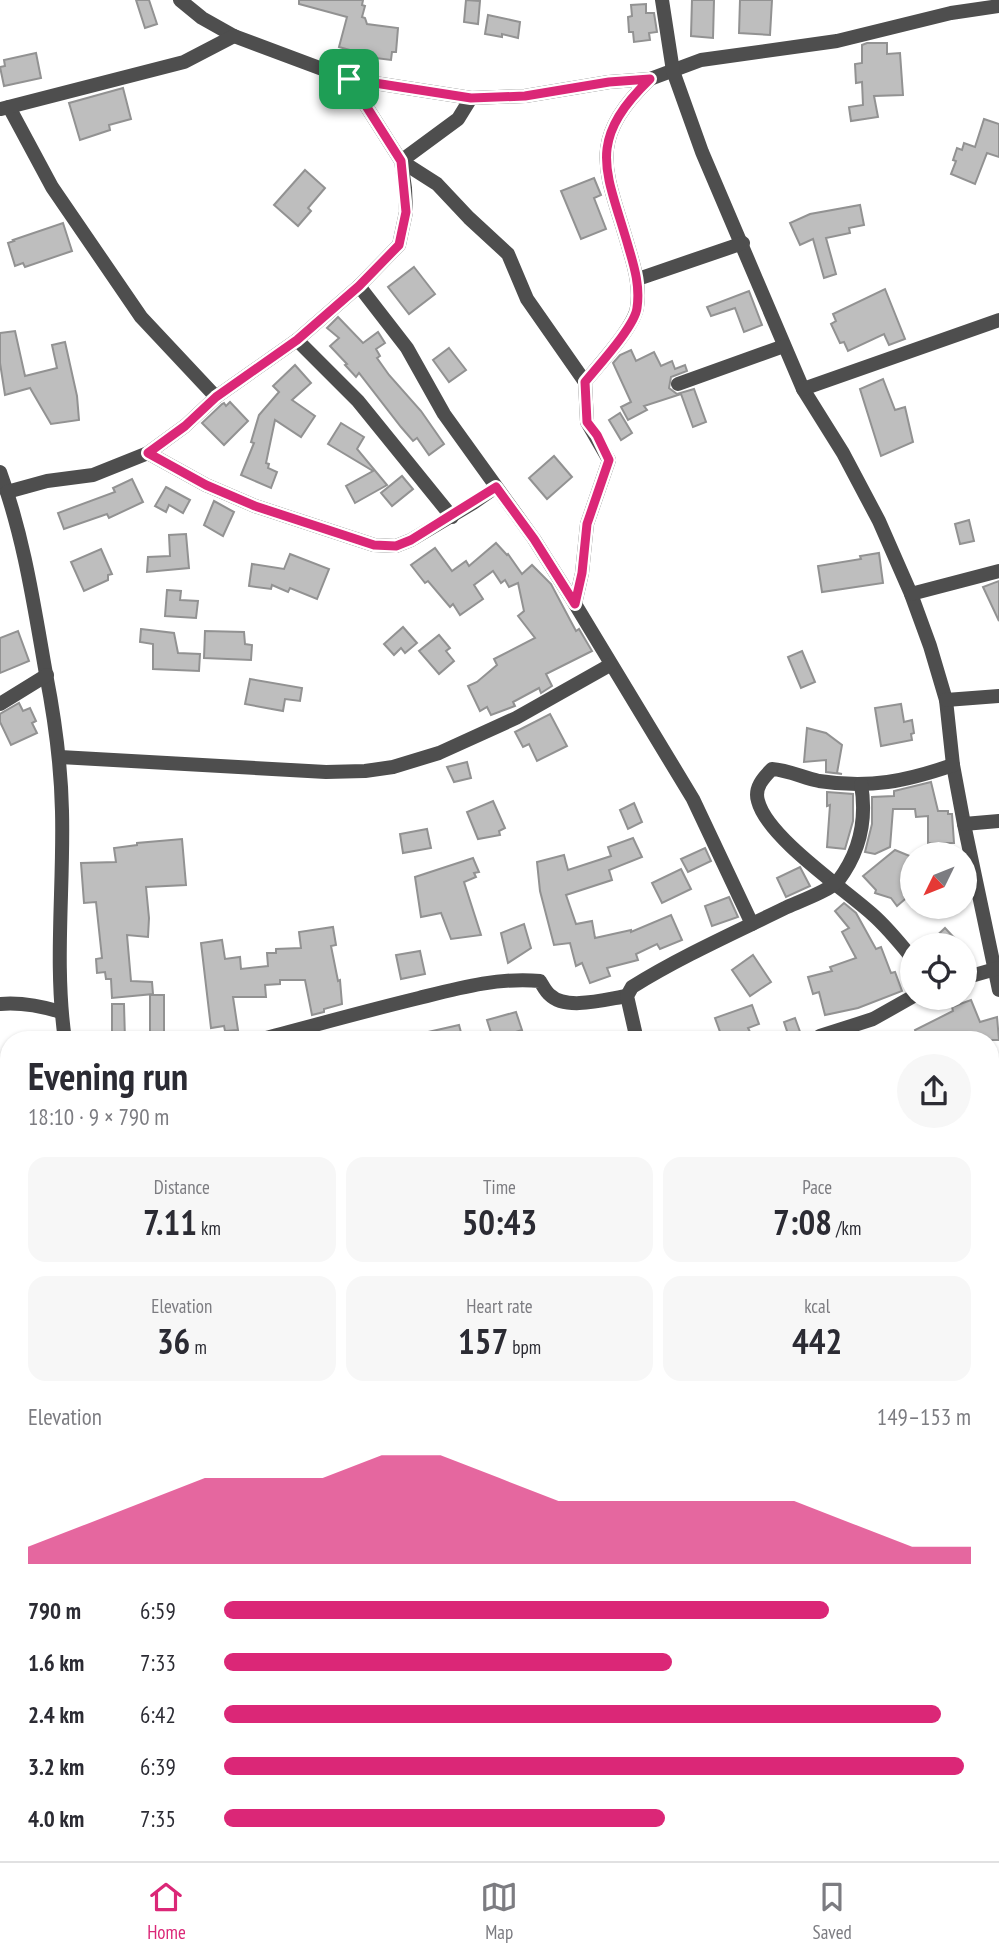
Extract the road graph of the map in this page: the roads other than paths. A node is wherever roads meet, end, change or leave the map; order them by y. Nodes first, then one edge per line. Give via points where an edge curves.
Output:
1 (180, 0) edge
2 (662, 0) edge
3 (951, 6) edge
4 (999, 6) edge
5 (234, 36) junction
6 (673, 71) junction
7 (349, 79) junction
8 (650, 79) junction
9 (471, 98) junction
10 (4, 108) edge
11 (401, 161) junction
12 (743, 243) junction
13 (638, 279) junction
14 (359, 286) junction
15 (999, 320) edge
16 (297, 340) junction
17 (784, 345) junction
18 (585, 382) junction
19 (678, 384) dead end
20 (803, 389) junction
21 (216, 397) junction
22 (148, 453) junction
23 (0, 472) edge
24 (496, 487) junction
25 (7, 492) junction
26 (452, 517) junction
27 (999, 571) edge
28 (911, 594) junction
29 (575, 604) junction
30 (610, 665) junction
31 (47, 675) junction
32 (999, 696) edge
33 (946, 700) junction
34 (0, 704) edge
35 (60, 757) junction
36 (953, 765) junction
37 (861, 784) junction
38 (999, 821) edge
39 (964, 824) junction
40 (836, 883) junction
41 (752, 924) junction
42 (900, 944) edge
43 (996, 969) edge
44 (977, 974) edge
45 (999, 990) edge
46 (627, 996) junction
47 (900, 1003) edge
48 (0, 1004) edge
49 (61, 1012) junction
50 (64, 1031) edge
51 (292, 1031) edge
52 (635, 1031) edge
53 (835, 1031) edge

1 - 5 street
2 - 6 street
3 - 4 street
3 - 6 street via 837,41 701,60
5 - 7 street
5 - 10 street via 184,62
6 - 8 street
6 - 12 street via 702,152
7 - 9 street
7 - 11 street
8 - 9 street via 525,96
8 - 13 street via 613,124 606,148 607,175
9 - 11 street via 458,119
10 - 21 street via 141,317
11 - 14 street via 406,212 399,245
11 - 18 street via 437,184 508,254 527,299
12 - 13 street
12 - 17 street
13 - 18 street via 637,310
14 - 16 street
14 - 24 street via 407,348 433,397
15 - 20 street
16 - 21 street
16 - 26 street via 358,401
17 - 19 street
17 - 20 street
18 - 29 street via 587,422 609,460 587,524
20 - 28 street via 879,521
21 - 22 street
22 - 25 street via 93,475
22 - 26 street via 255,506 374,545 396,546
23 - 25 street
24 - 26 street
24 - 29 street
25 - 31 street via 35,603
27 - 28 street
28 - 33 street
29 - 30 street
30 - 35 street via 516,718 439,753 393,767 326,772
30 - 41 street via 693,799
31 - 34 street
31 - 35 street
32 - 33 street
33 - 36 street
35 - 49 street
36 - 37 street via 908,780
36 - 39 street
37 - 40 street via 862,832
37 - 40 street via 822,781 772,769 756,793 776,830
38 - 39 street
39 - 43 street
40 - 41 street
40 - 42 street
41 - 46 street via 651,975
43 - 44 street
43 - 45 street
46 - 51 street via 579,1004 551,997 540,981 510,979
46 - 52 street
47 - 53 street
48 - 49 street
49 - 50 street

